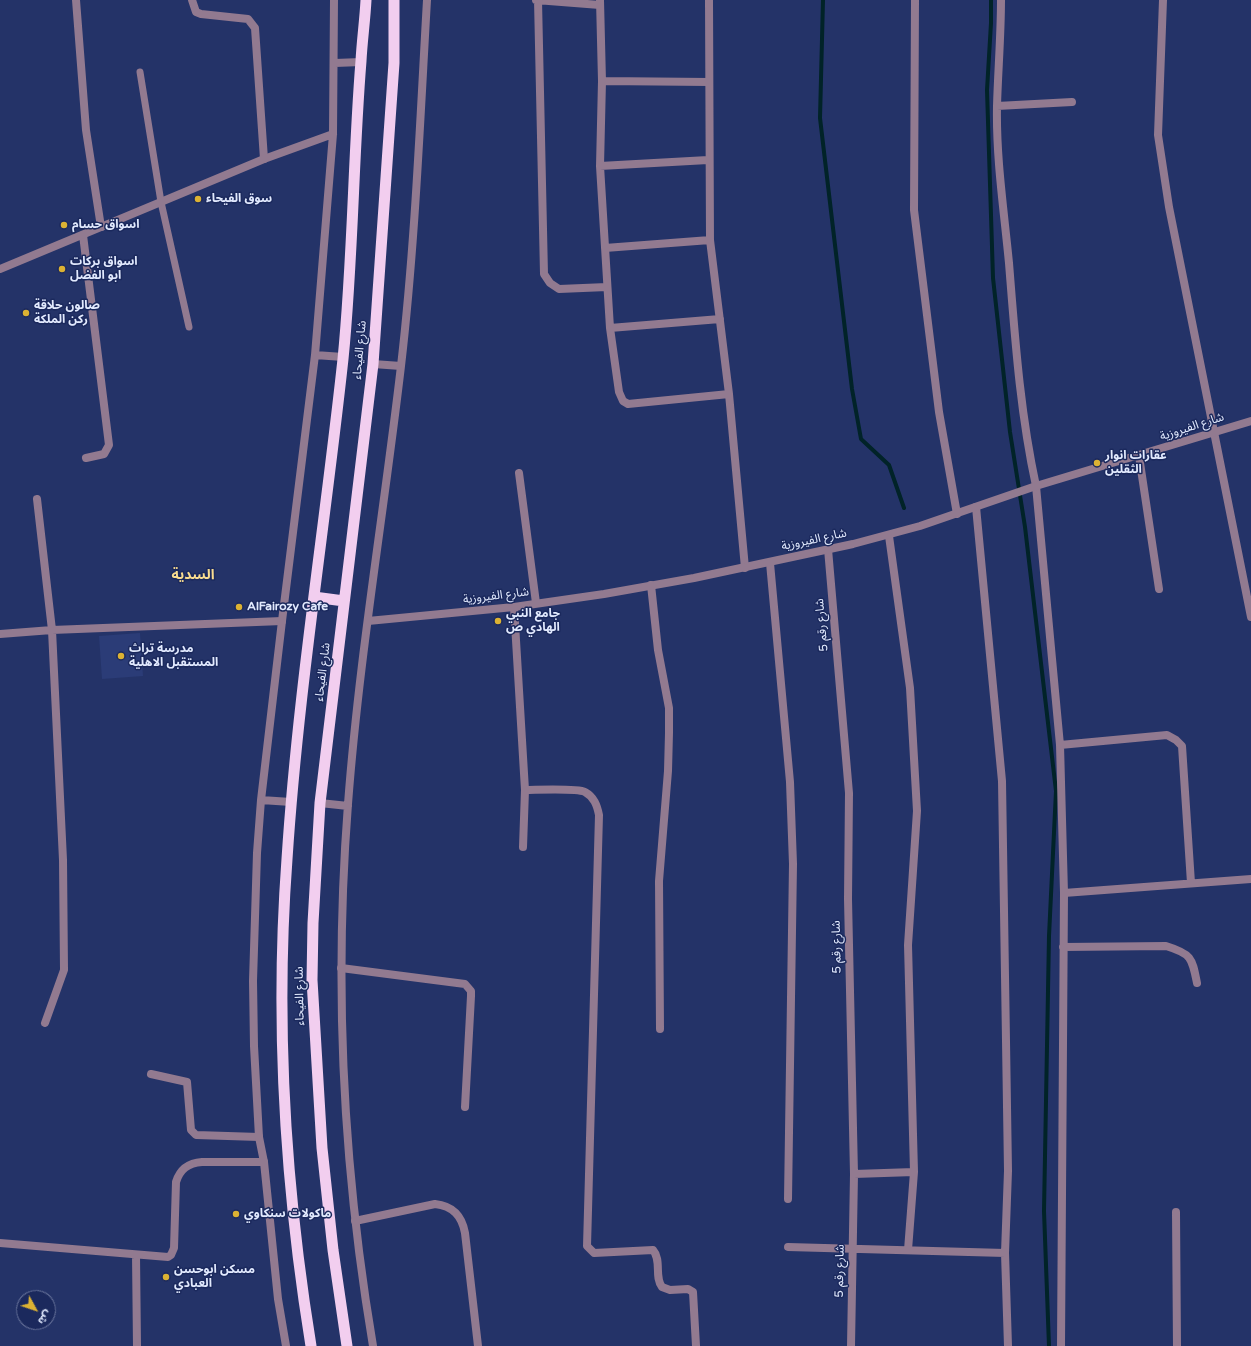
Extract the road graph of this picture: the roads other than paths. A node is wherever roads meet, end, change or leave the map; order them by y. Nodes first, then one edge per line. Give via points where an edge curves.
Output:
1 (76, 0) edge
2 (192, 0) edge
3 (334, 0) edge
4 (366, 0) edge
5 (394, 0) edge
6 (427, 0) edge
7 (537, 0) edge
8 (709, 0) edge
9 (915, 0) edge
10 (1001, 0) edge
11 (1163, 0) edge
12 (600, 3) edge
13 (361, 62) junction
14 (334, 63) junction
15 (140, 72) dead end
16 (602, 81) junction
17 (709, 82) junction
18 (1072, 102) dead end
19 (998, 106) junction
20 (333, 134) junction
21 (264, 159) junction
22 (708, 160) junction
23 (600, 166) junction
24 (161, 202) junction
25 (101, 227) junction
26 (83, 234) junction
27 (710, 240) junction
28 (605, 248) junction
29 (0, 269) edge
30 (608, 287) junction
31 (720, 319) junction
32 (189, 327) dead end
33 (610, 328) junction
34 (315, 355) junction
35 (343, 357) junction
36 (373, 364) junction
37 (401, 366) junction
38 (729, 394) junction
39 (1251, 421) edge
40 (1214, 432) junction
41 (1139, 456) junction
42 (86, 458) dead end
43 (519, 473) dead end
44 (1036, 486) junction
45 (37, 499) dead end
46 (976, 507) junction
47 (957, 514) junction
48 (889, 536) junction
49 (828, 549) junction
50 (770, 563) junction
51 (745, 568) junction
52 (651, 585) junction
53 (1159, 589) dead end
54 (314, 597) junction
55 (344, 601) junction
56 (536, 603) junction
57 (514, 607) junction
58 (1251, 617) edge
59 (282, 621) junction
60 (368, 621) junction
61 (52, 630) junction
62 (0, 634) edge
63 (1060, 745) junction
64 (525, 790) junction
65 (261, 800) junction
66 (291, 802) junction
67 (320, 802) junction
68 (348, 806) junction
69 (523, 847) dead end
70 (1251, 879) edge
71 (1191, 883) junction
72 (1064, 893) junction
73 (1063, 947) junction
74 (341, 968) junction
75 (1197, 983) dead end
76 (45, 1023) dead end
77 (660, 1029) dead end
78 (151, 1074) dead end
79 (465, 1107) dead end
80 (260, 1138) junction
81 (264, 1162) junction
82 (914, 1172) junction
83 (854, 1174) junction
84 (788, 1199) dead end
85 (1176, 1212) dead end
86 (355, 1221) junction
87 (0, 1242) edge
88 (788, 1247) dead end
89 (852, 1249) junction
90 (908, 1250) junction
91 (1005, 1253) junction
92 (136, 1255) junction
93 (136, 1346) edge
94 (286, 1346) edge
95 (311, 1346) edge
96 (347, 1346) edge
97 (373, 1346) edge
98 (478, 1346) edge
99 (696, 1346) edge
100 (851, 1346) edge
101 (1008, 1346) edge
102 (1061, 1346) edge
103 (1176, 1346) edge

1 - 25 street via 86,130
2 - 21 street via 196,12 248,19 256,28
3 - 14 street
4 - 13 highway, شارع الفيحاء
5 - 36 highway, شارع الفيحاء via 394,63
6 - 37 street via 410,274
7 - 12 street
7 - 30 street via 544,274 550,283 559,289
8 - 17 street
9 - 47 street via 914,210 939,412
10 - 19 street
11 - 40 street via 1158,135 1169,206
12 - 16 street
13 - 14 street
13 - 35 highway, شارع الفيحاء
14 - 20 street
15 - 24 lane
16 - 17 street
16 - 23 street
17 - 22 street
18 - 19 street
19 - 44 street via 999,156 1019,377 1027,446
20 - 21 street
20 - 34 street
21 - 24 street
22 - 23 street
22 - 27 street
23 - 28 street
24 - 25 street
24 - 32 lane
25 - 26 street
26 - 29 street
26 - 42 street via 109,445 104,454
27 - 28 street
27 - 31 street
28 - 30 street
30 - 33 street
31 - 33 street
31 - 38 street
33 - 38 street via 619,392 623,401 628,404
34 - 35 street
34 - 59 street
35 - 54 highway, شارع الفيحاء
36 - 37 street
36 - 55 highway, شارع الفيحاء
37 - 60 street
38 - 51 street
39 - 40 street, شارع الفيروزية
40 - 41 street, شارع الفيروزية
40 - 58 street
41 - 44 street, شارع الفيروزية
41 - 53 street
43 - 56 street
44 - 46 street, شارع الفيروزية
44 - 63 street
45 - 61 street
46 - 47 street, شارع الفيروزية
46 - 91 street via 1002,781 1008,1171
47 - 48 street, شارع الفيروزية
48 - 49 street, شارع الفيروزية
48 - 82 street via 910,688 917,811 908,945
49 - 50 street, شارع الفيروزية
49 - 83 street, شارع رقم 5 via 849,793 848,899
50 - 51 street, شارع الفيروزية
50 - 84 street via 790,782 793,864
51 - 52 street, شارع الفيروزية
52 - 56 street, شارع الفيروزية
52 - 77 street via 658,650 669,708 668,778 659,881
54 - 55 highway
54 - 66 highway, شارع الفيحاء
55 - 67 highway, شارع الفيحاء
56 - 57 street, شارع الفيروزية
57 - 60 street, شارع الفيروزية
57 - 64 street
59 - 61 street
59 - 65 street
60 - 68 street
61 - 62 street
61 - 76 street via 63,860 64,970
63 - 71 street via 1167,735 1182,746
63 - 72 street
64 - 69 street
64 - 99 street via 584,791 592,796 599,815 587,1246 594,1253 654,1250 658,1280 662,1287 666,1290 688,1289 692,1292
65 - 66 street
65 - 80 street via 253,981
66 - 95 highway, شارع الفيحاء via 283,930 284,1088 294,1223
67 - 68 street
67 - 96 highway, شارع الفيحاء via 313,923 315,1041 322,1148
68 - 74 street
70 - 71 street
71 - 72 street
72 - 73 street
73 - 75 street via 1166,946 1181,951 1192,960
73 - 102 street
74 - 79 street via 460,983 468,987 471,996
74 - 86 street via 345,1098
78 - 80 street via 187,1082 191,1130 196,1135
80 - 81 street
81 - 92 street via 193,1162 185,1167 176,1182 173,1252 168,1257
81 - 94 street via 278,1299
82 - 83 street
82 - 90 street
83 - 89 street, شارع رقم 5
85 - 103 street
86 - 97 street
86 - 98 street via 435,1204 455,1211 463,1223 465,1233
87 - 92 street
88 - 89 street
89 - 90 street
89 - 100 street, شارع رقم 5
90 - 91 street
91 - 101 street
92 - 93 street

